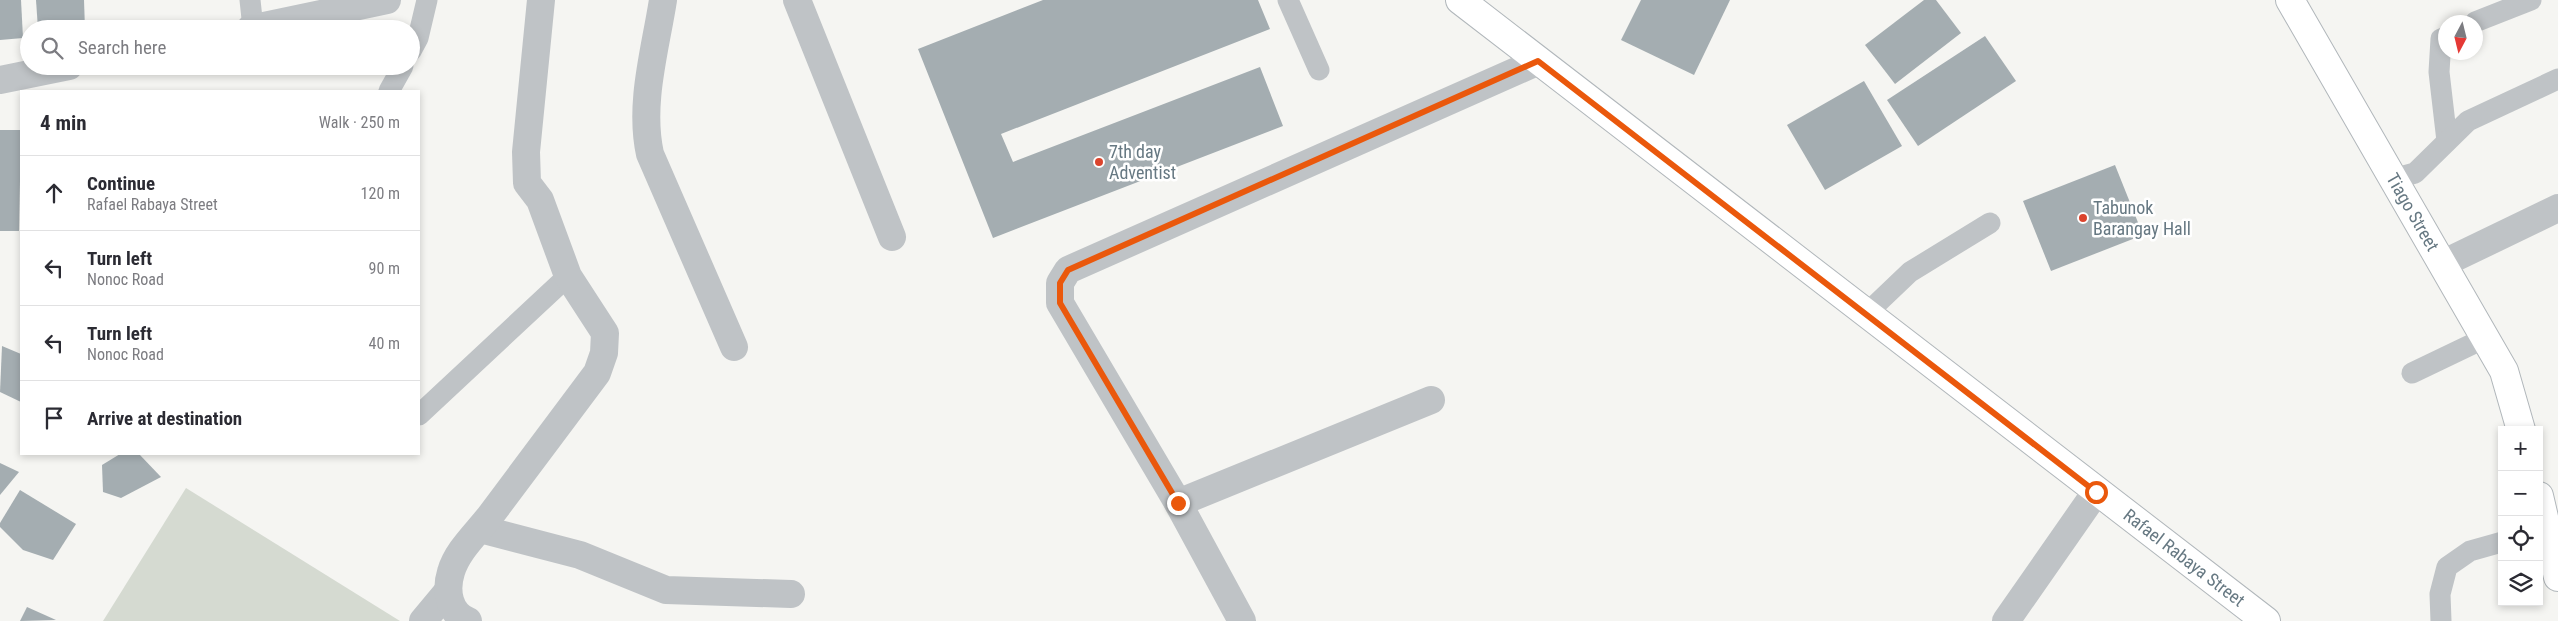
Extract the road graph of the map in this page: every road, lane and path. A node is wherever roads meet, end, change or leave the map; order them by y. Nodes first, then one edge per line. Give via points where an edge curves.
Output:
1 (250, 0) edge
2 (387, 0) edge
3 (427, 0) edge
4 (541, 0) edge
5 (663, 0) edge
6 (798, 0) edge
7 (1288, 0) edge
8 (1460, 0) edge
9 (2290, 0) edge
10 (2531, 0) edge
11 (2483, 19) edge
12 (251, 20) edge
13 (291, 20) edge
14 (420, 30) edge
15 (2440, 60) edge
16 (1538, 61) junction
17 (1319, 70) dead end
18 (24, 75) edge
19 (398, 75) edge
20 (2558, 79) edge
21 (0, 80) edge
22 (390, 90) edge
23 (2447, 141) junction
24 (2393, 179) junction
25 (2558, 208) edge
26 (1990, 223) dead end
27 (892, 237) dead end
28 (2444, 263) junction
29 (568, 276) junction
30 (1867, 313) junction
31 (2485, 338) junction
32 (734, 347) dead end
33 (2412, 373) dead end
34 (1432, 400) dead end
35 (420, 414) edge
36 (2520, 426) edge
37 (2096, 492) junction
38 (1178, 503) junction
39 (2543, 512) edge
40 (480, 529) junction
41 (2550, 541) edge
42 (2498, 543) edge
43 (2558, 577) edge
44 (448, 591) junction
45 (791, 594) dead end
46 (423, 621) edge
47 (468, 621) edge
48 (1242, 621) edge
49 (2006, 621) edge
50 (2266, 621) edge
51 (2441, 621) edge

1 - 12 lane
2 - 13 street
3 - 14 lane
4 - 29 street via 527,183 540,200
5 - 32 street via 645,131 650,154
6 - 27 street
7 - 17 lane
8 - 16 main road, Rafael Rabaya Street
9 - 24 main road, Tiago Street
10 - 11 lane
15 - 23 lane
16 - 30 main road, Rafael Rabaya Street
16 - 38 street via 1068,270 1060,283 1060,303
18 - 21 street
19 - 22 lane
20 - 23 lane via 2468,121
23 - 24 lane via 2415,173
24 - 28 main road, Tiago Street
25 - 28 street
26 - 30 lane via 1910,272
28 - 31 main road, Tiago Street
29 - 35 lane
29 - 40 street via 605,334 604,353 597,373
30 - 37 main road, Rafael Rabaya Street
31 - 33 lane
31 - 36 main road, Tiago Street via 2504,371
34 - 38 street
37 - 49 street
37 - 50 main road, Rafael Rabaya Street
38 - 48 street
39 - 41 main road
40 - 44 street via 459,554 450,573
40 - 45 street via 580,555 666,590
41 - 43 main road
42 - 51 lane via 2470,551 2447,567 2440,594
44 - 46 street
44 - 47 street via 453,608

